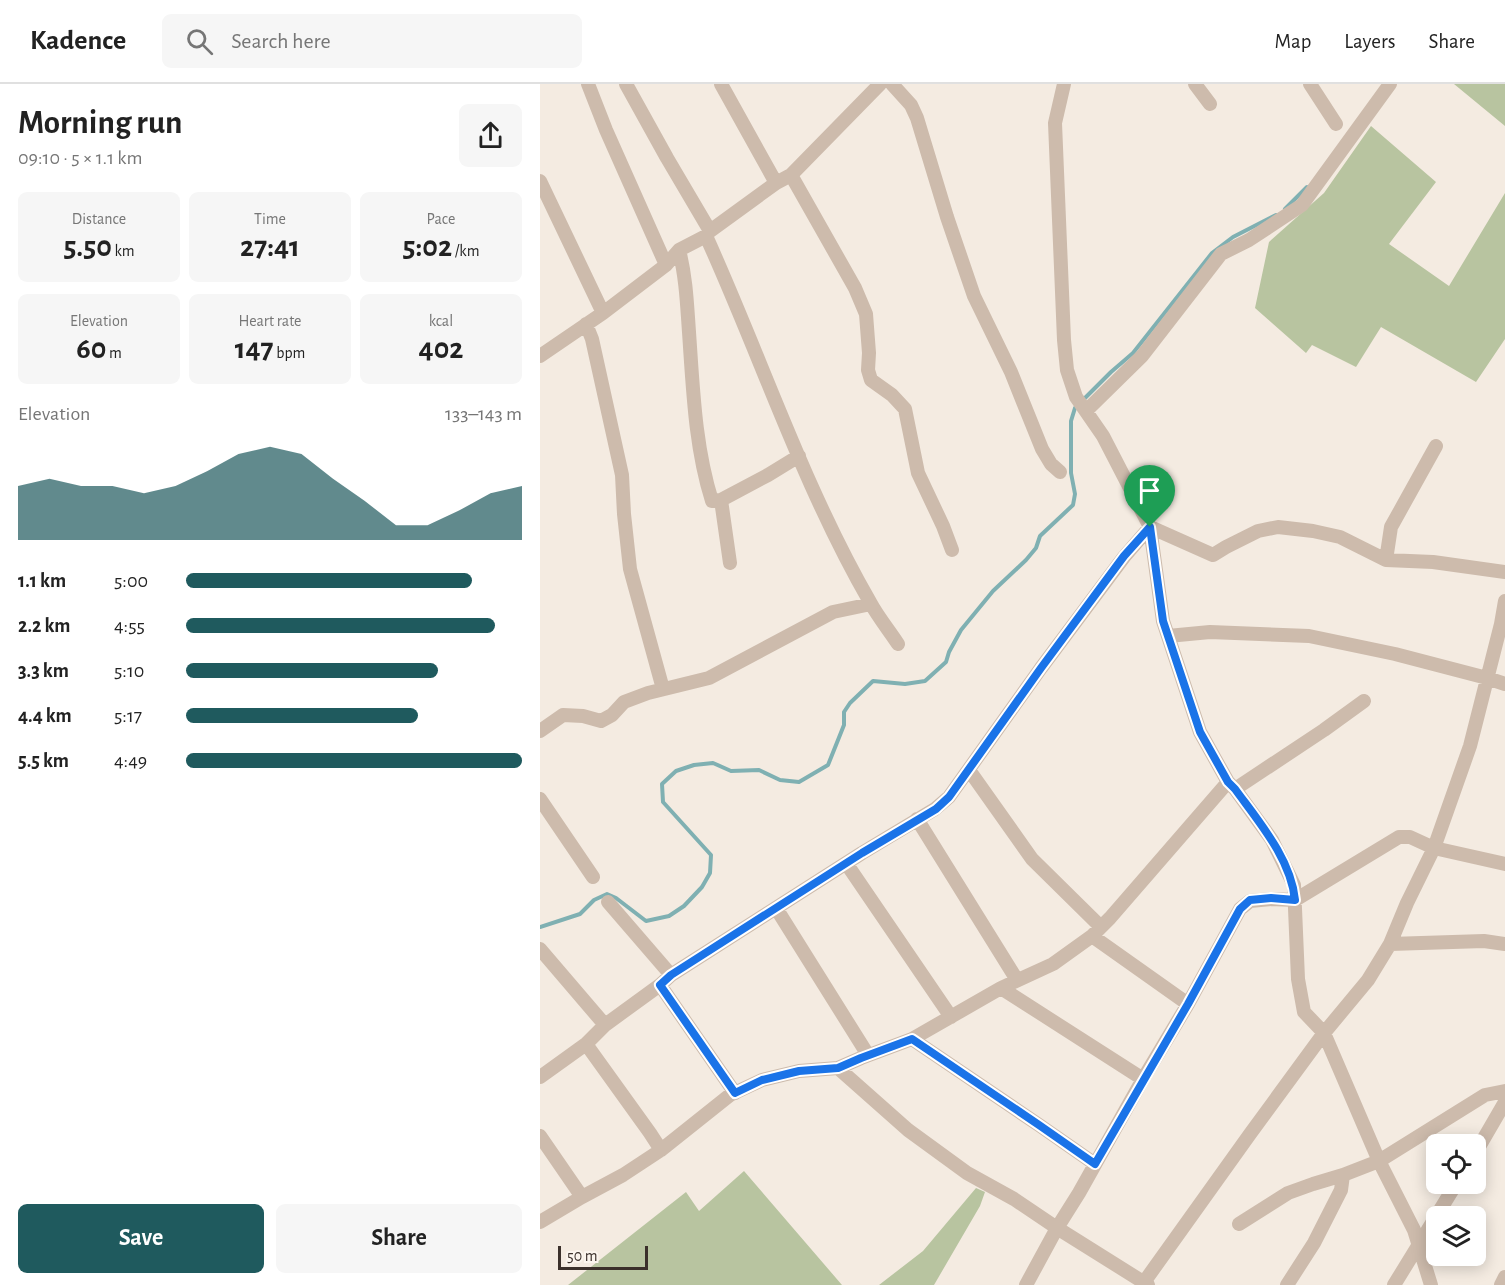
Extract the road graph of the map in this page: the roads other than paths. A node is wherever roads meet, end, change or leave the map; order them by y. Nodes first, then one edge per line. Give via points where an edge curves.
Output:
1 (588, 84) edge
2 (626, 84) edge
3 (721, 84) edge
4 (881, 84) edge
5 (1064, 84) edge
6 (1195, 84) edge
7 (1310, 84) edge
8 (1390, 84) edge
9 (1210, 104) dead end
10 (1336, 124) dead end
11 (791, 175) junction
12 (540, 181) edge
13 (776, 183) junction
14 (708, 233) junction
15 (679, 250) junction
16 (666, 265) junction
17 (603, 313) junction
18 (586, 324) junction
19 (540, 356) edge
20 (1082, 404) junction
21 (1436, 446) dead end
22 (799, 456) junction
23 (1060, 472) dead end
24 (721, 500) junction
25 (1150, 527) junction
26 (952, 550) dead end
27 (1386, 560) junction
28 (730, 563) dead end
29 (1505, 573) edge
30 (1505, 601) edge
31 (871, 604) junction
32 (1168, 636) junction
33 (898, 644) dead end
34 (1486, 678) junction
35 (1505, 684) edge
36 (663, 689) junction
37 (1364, 701) dead end
38 (540, 731) edge
39 (969, 770) junction
40 (1232, 785) junction
41 (540, 799) edge
42 (917, 819) junction
43 (1434, 848) junction
44 (846, 863) junction
45 (1505, 864) edge
46 (593, 877) dead end
47 (1295, 900) junction
48 (608, 902) dead end
49 (776, 908) junction
50 (1096, 932) junction
51 (1390, 944) junction
52 (1505, 944) edge
53 (540, 949) edge
54 (671, 975) junction
55 (1017, 980) junction
56 (660, 985) junction
57 (1001, 988) junction
58 (1188, 1004) junction
59 (951, 1017) junction
60 (605, 1025) junction
61 (1324, 1033) junction
62 (912, 1039) junction
63 (586, 1044) junction
64 (868, 1055) junction
65 (838, 1068) junction
66 (540, 1077) edge
67 (1143, 1079) junction
68 (1505, 1091) edge
69 (735, 1093) junction
70 (1505, 1102) edge
71 (1486, 1135) edge
72 (540, 1136) edge
73 (661, 1150) junction
74 (1379, 1161) junction
75 (1095, 1164) junction
76 (1343, 1175) junction
77 (1450, 1194) edge
78 (582, 1197) junction
79 (540, 1222) edge
80 (1239, 1224) dead end
81 (1057, 1228) junction
82 (1419, 1244) junction
83 (1505, 1277) edge
84 (1145, 1284) edge
85 (1026, 1285) edge
86 (1287, 1285) edge
87 (1394, 1285) edge
88 (1431, 1285) edge
89 (1501, 1285) edge

1 - 16 street
2 - 14 street
3 - 13 street
4 - 11 street
4 - 23 street via 911,105 917,118 974,296 1042,449
5 - 20 street via 1055,123 1064,340 1067,370
6 - 9 street
7 - 10 street
8 - 20 street via 1302,206 1221,254 1142,356
11 - 13 street
11 - 26 street via 855,288 866,314 871,380 905,409 918,473
12 - 17 street
13 - 14 street
14 - 15 street
14 - 22 street
15 - 16 street
15 - 24 street via 685,271 702,461 712,501
16 - 17 street
17 - 18 street
18 - 19 street
18 - 36 street via 622,475 630,569
20 - 25 street
21 - 27 street via 1390,527
22 - 24 street
22 - 31 street
24 - 28 street
25 - 27 street via 1213,555 1258,531 1278,527 1340,537
25 - 32 street
25 - 39 street via 1124,556
27 - 29 street via 1432,562
30 - 34 street
31 - 33 street
31 - 36 street via 833,612 709,678
32 - 34 street via 1210,632 1309,636
32 - 40 street via 1200,732
34 - 35 street
34 - 43 street via 1470,746
36 - 38 street via 624,702 601,721 563,715
37 - 40 street
39 - 42 street via 949,797
39 - 50 street via 1032,859
40 - 47 street via 1272,840 1294,885
40 - 50 street
41 - 46 street
42 - 44 street
42 - 55 street
43 - 45 street
43 - 47 street via 1410,837 1399,837
43 - 51 street
44 - 49 street
44 - 59 street
47 - 58 street via 1250,900 1240,909
47 - 61 street via 1298,979 1304,1012
48 - 54 street
49 - 54 street
49 - 64 street
50 - 55 street via 1053,964
50 - 58 street
51 - 52 street
51 - 61 street via 1368,980
53 - 60 street
54 - 56 street
55 - 57 street
56 - 60 street
56 - 69 street
57 - 59 street
57 - 67 street
58 - 67 street
59 - 62 street
60 - 63 street
61 - 74 street
61 - 84 street
62 - 64 street
62 - 75 street
63 - 66 street
63 - 73 street
64 - 65 street
65 - 69 street via 799,1071 762,1080
65 - 81 street via 908,1130 967,1173
67 - 75 street
68 - 74 street via 1485,1095
69 - 73 street
70 - 71 street
72 - 78 street
73 - 78 street
74 - 76 street
74 - 82 street
75 - 81 street
76 - 80 street via 1288,1193
76 - 86 street via 1341,1190 1325,1222
77 - 82 street
78 - 79 street
81 - 84 street
81 - 85 street
82 - 87 street
82 - 88 street
83 - 89 street

